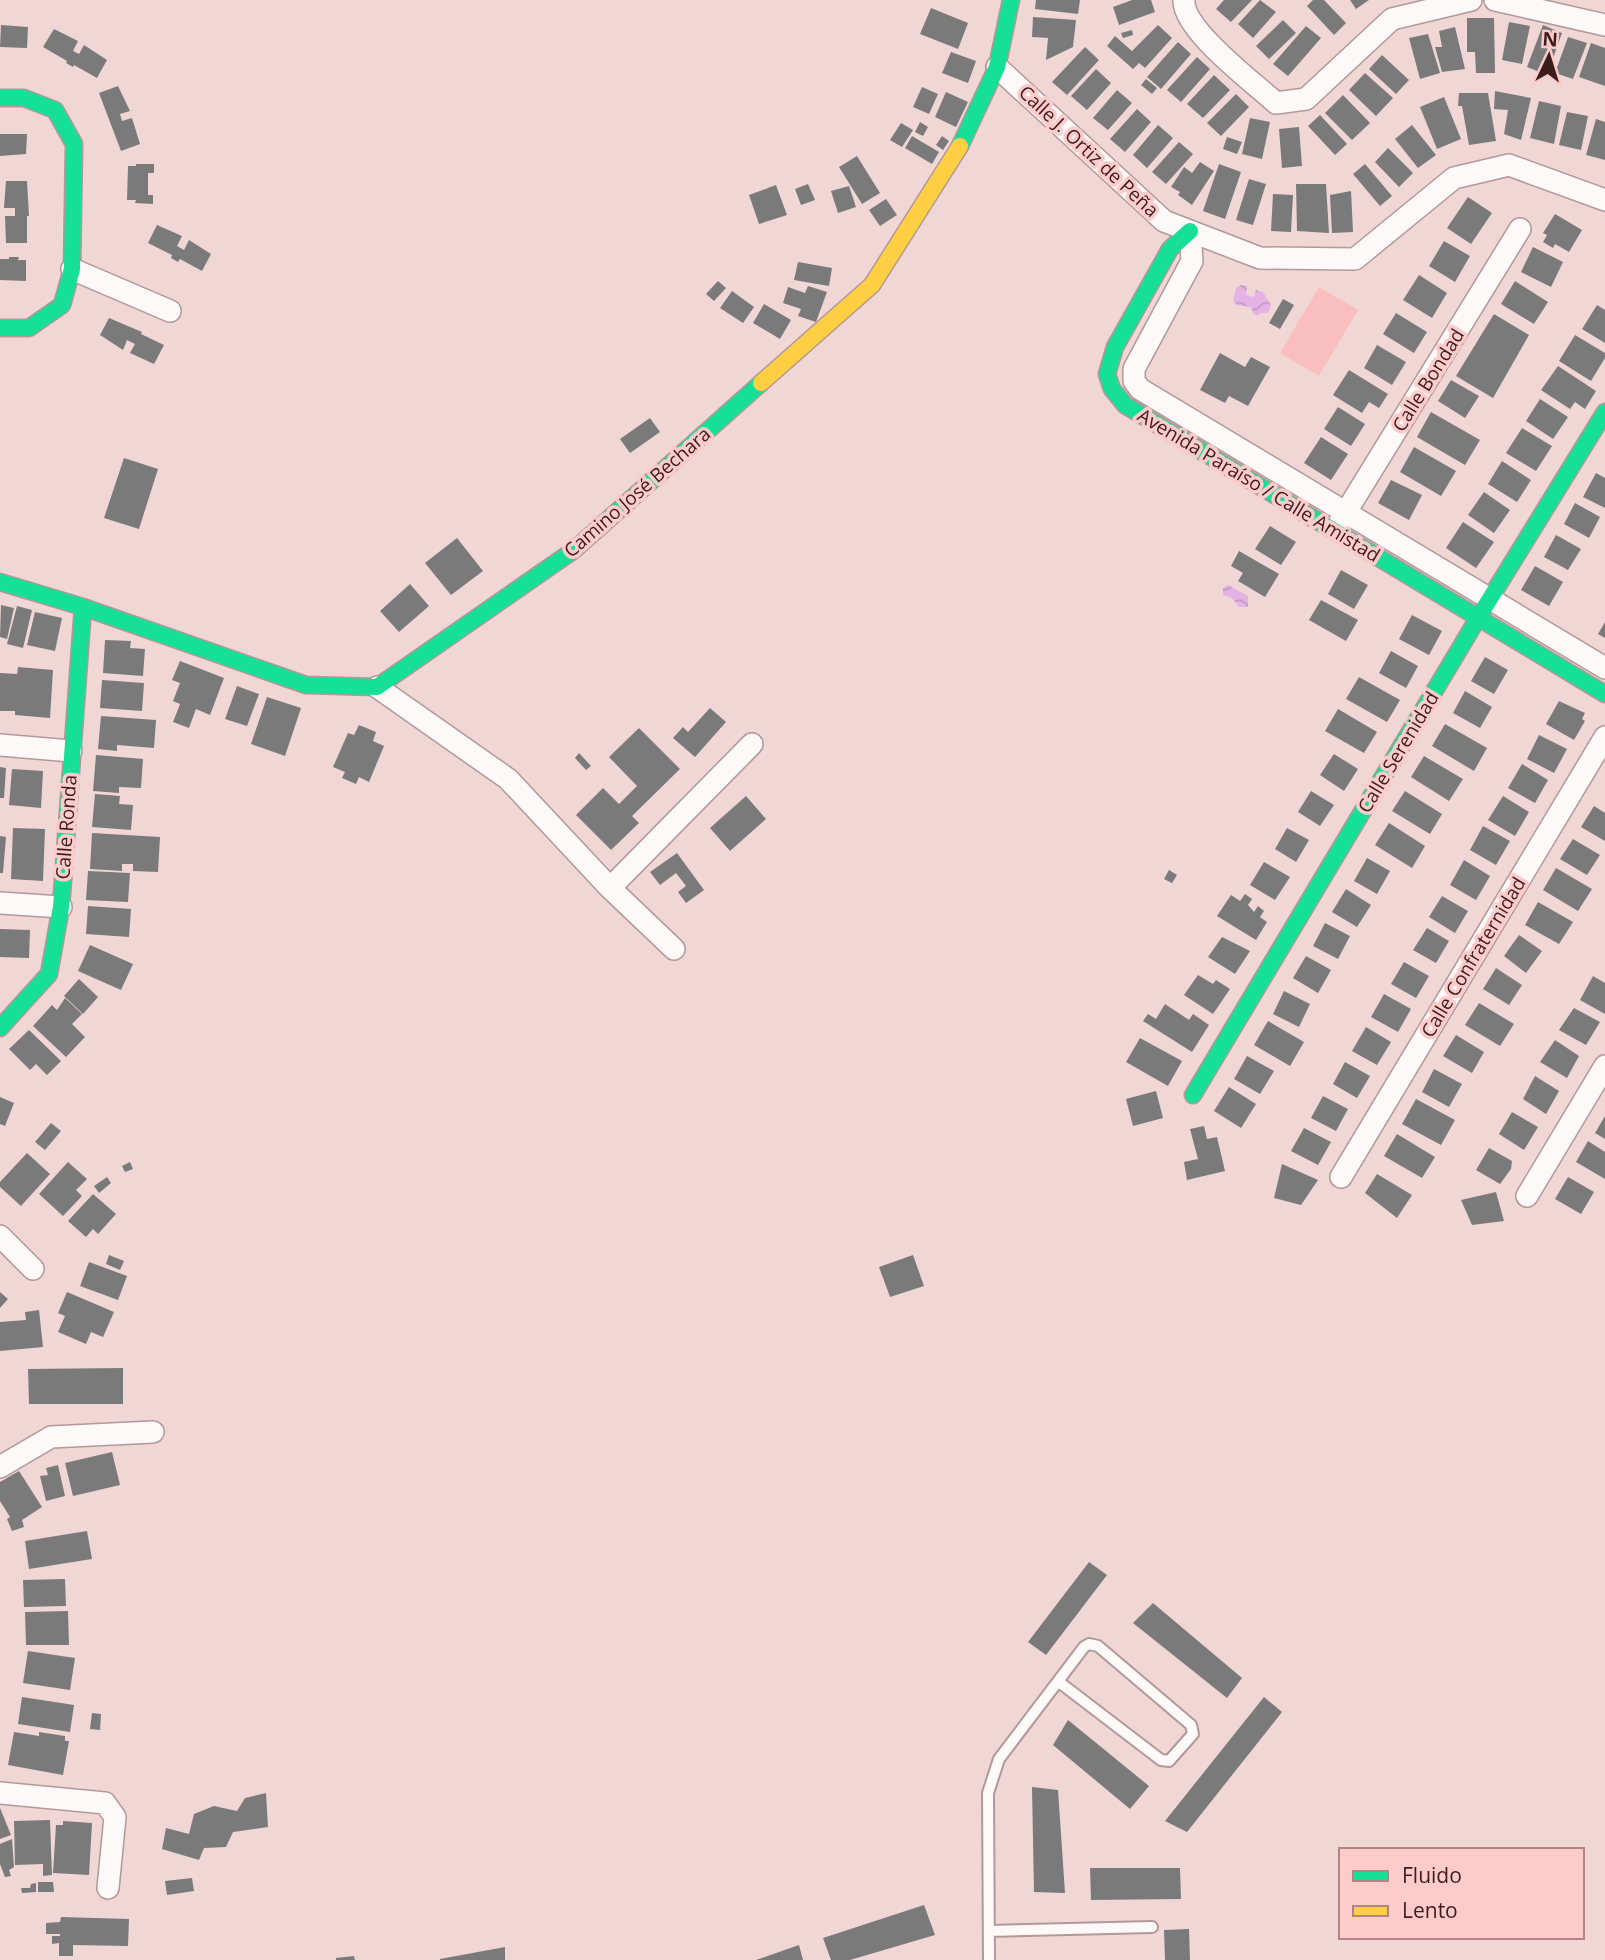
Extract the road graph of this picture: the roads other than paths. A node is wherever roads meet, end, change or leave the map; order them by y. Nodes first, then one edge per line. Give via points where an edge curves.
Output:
1 (1011, 0) edge
2 (1184, 0) edge
3 (1471, 0) edge
4 (1495, 0) edge
5 (1605, 25) edge
6 (997, 67) junction
7 (0, 98) edge
8 (1605, 200) edge
9 (1520, 229) dead end
10 (1190, 231) junction
11 (72, 269) junction
12 (170, 311) dead end
13 (0, 328) edge
14 (1134, 369) junction
15 (1108, 374) junction
16 (1605, 412) edge
17 (1340, 521) junction
18 (0, 582) edge
19 (83, 607) junction
20 (1484, 609) junction
21 (1605, 668) edge
22 (377, 687) junction
23 (1605, 694) edge
24 (1605, 737) edge
25 (752, 744) dead end
26 (0, 745) edge
27 (71, 751) junction
28 (610, 888) junction
29 (0, 903) edge
30 (61, 907) junction
31 (674, 949) dead end
32 (0, 1028) edge
33 (1605, 1066) edge
34 (1193, 1095) dead end
35 (1340, 1177) dead end
36 (1527, 1196) dead end
37 (0, 1236) edge
38 (33, 1269) dead end
39 (153, 1432) dead end
40 (0, 1467) edge
41 (1059, 1682) junction
42 (0, 1793) edge
43 (108, 1888) dead end
44 (1152, 1927) dead end
45 (989, 1931) junction
46 (989, 1960) edge

1 - 6 street, Camino José Bechara
2 - 3 street via 1200,35 1276,103 1306,99 1392,19
4 - 5 street
6 - 10 street, Calle J. Ortiz de Peña via 1164,221
6 - 22 street, Camino José Bechara via 963,142 872,285 574,550
7 - 11 street via 24,98 55,110 74,144
8 - 10 street, Calle J. Ortiz de Peña via 1510,165 1454,178 1354,259 1260,258
9 - 17 street, Calle Bondad
10 - 14 street via 1192,261
10 - 15 street via 1170,249 1115,347
11 - 12 street
11 - 13 street via 62,305 29,328
14 - 15 street
14 - 17 street, Avenida Paraíso / Calle Amistad via 1140,389
15 - 17 street, Avenida Paraíso / Calle Amistad via 1112,389 1125,405
16 - 20 street, Calle Serenidad
17 - 20 street, Avenida Paraíso / Calle Amistad
18 - 19 street
19 - 22 street via 306,685
19 - 27 street, Calle Ronda
20 - 21 street, Avenida Paraíso / Calle Amistad
20 - 23 street, Avenida Paraíso / Calle Amistad
20 - 34 street, Calle Serenidad
22 - 28 street via 508,779
24 - 35 street, Calle Confraternidad
25 - 28 street
26 - 27 street
27 - 30 street, Calle Ronda
28 - 31 street
29 - 30 street
30 - 32 street, Calle Ronda via 49,974
33 - 36 street
37 - 38 street
39 - 40 street via 51,1437
41 - 41 lane via 1084,1647 1098,1646 1191,1725 1193,1734 1170,1761 1161,1760
41 - 45 lane via 999,1759 991,1778
42 - 43 street via 105,1803 116,1818
44 - 45 lane
45 - 46 lane

